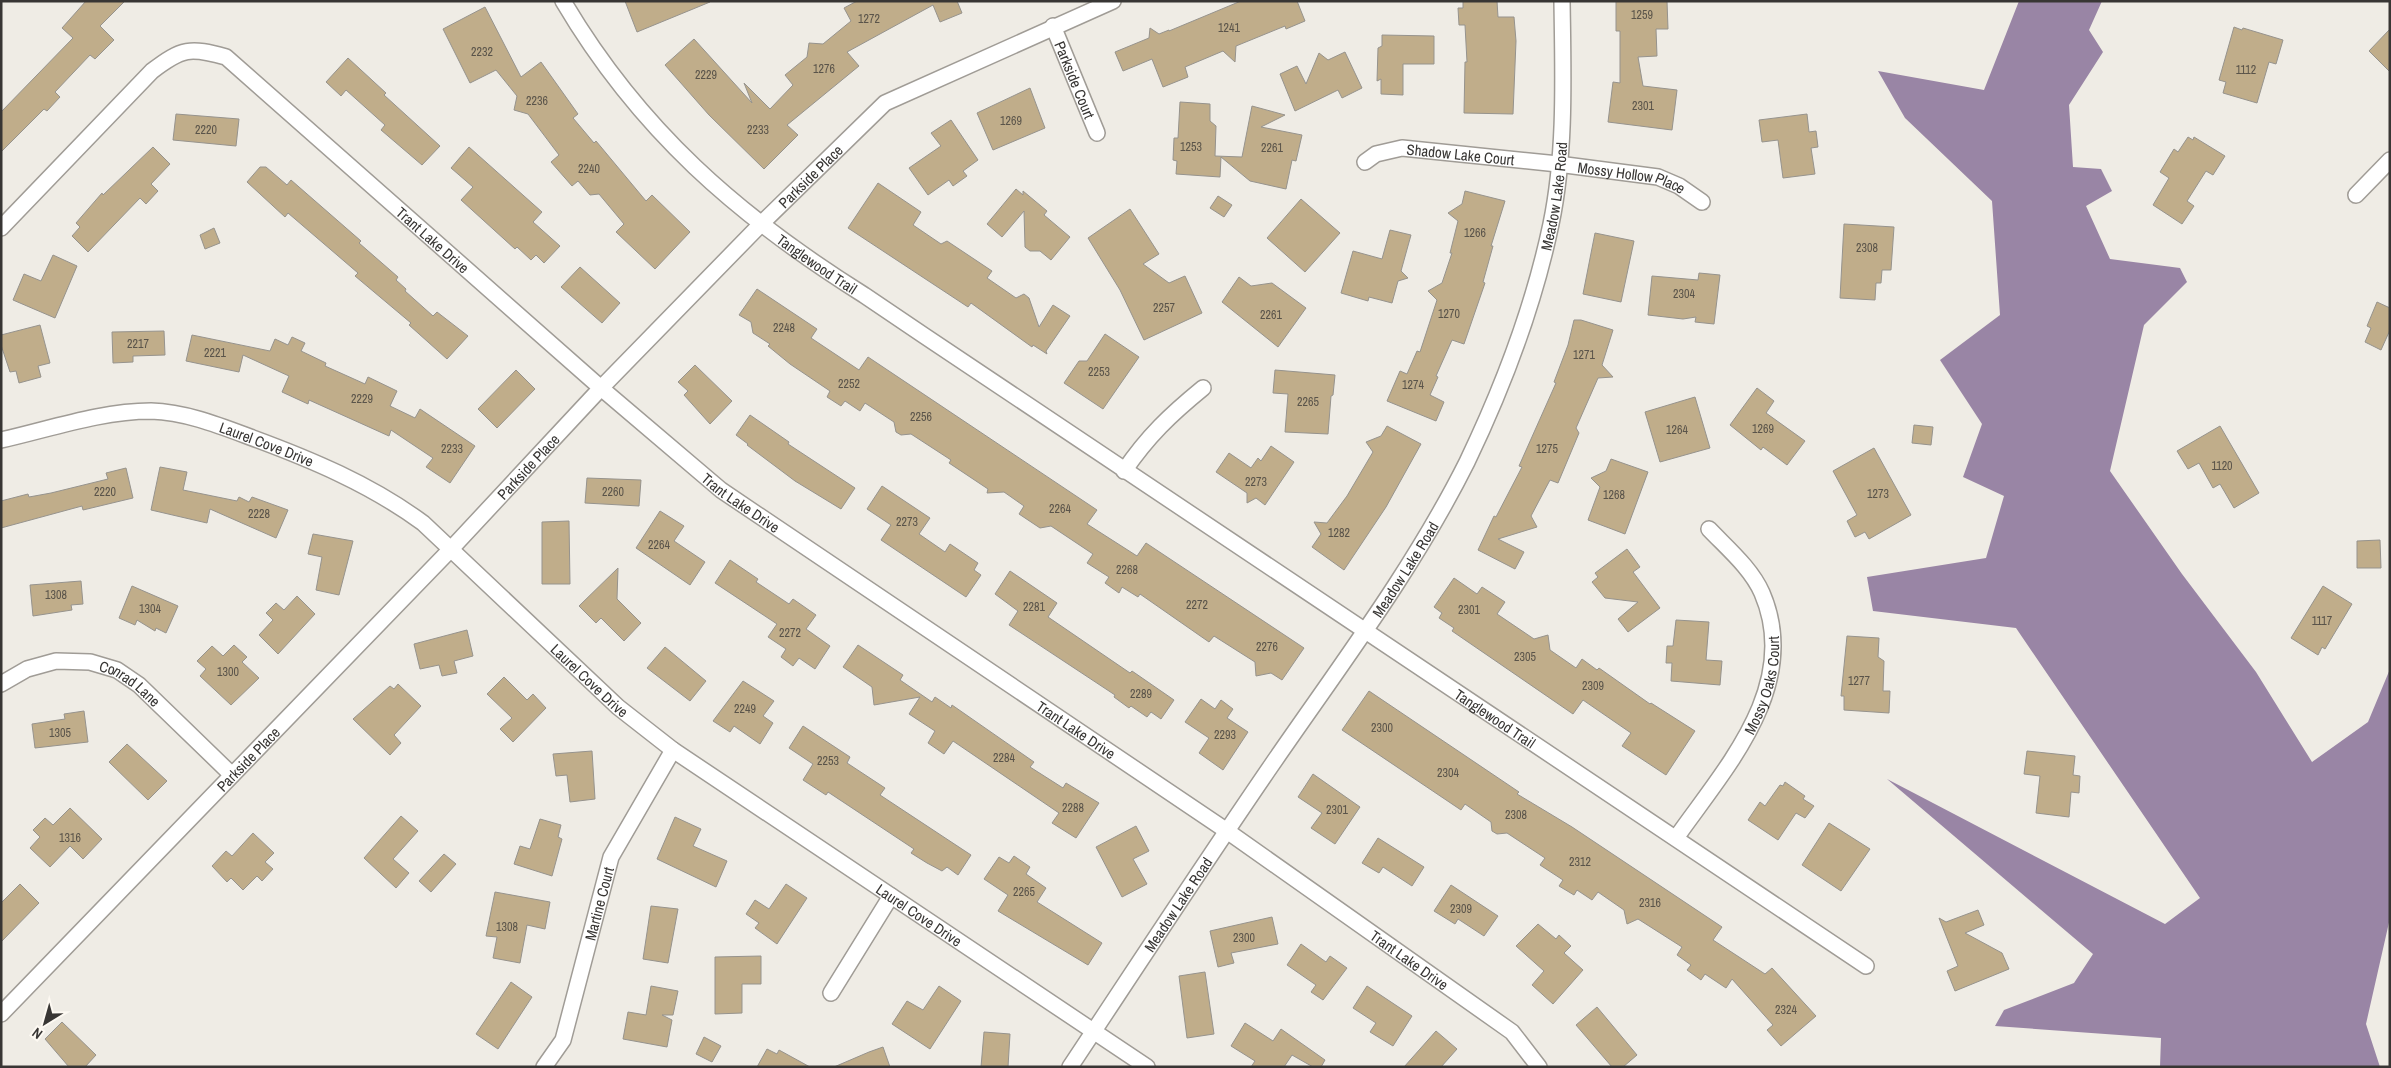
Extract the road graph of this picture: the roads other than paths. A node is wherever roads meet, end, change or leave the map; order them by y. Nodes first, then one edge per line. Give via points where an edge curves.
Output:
1 (562, 1) edge
2 (1113, 1) edge
3 (1562, 1) edge
4 (1053, 26) junction
5 (1097, 133) dead end
6 (2390, 160) edge
7 (1365, 162) dead end
8 (1558, 164) junction
9 (2356, 195) dead end
10 (1702, 202) dead end
11 (760, 225) junction
12 (1, 228) edge
13 (601, 388) junction
14 (1203, 388) dead end
15 (1, 440) edge
16 (1124, 471) junction
17 (1709, 528) dead end
18 (450, 549) junction
19 (1364, 631) junction
20 (1, 684) edge
21 (673, 750) junction
22 (232, 775) junction
23 (1227, 831) junction
24 (1676, 838) junction
25 (891, 896) junction
26 (1866, 966) dead end
27 (832, 993) dead end
28 (1, 1014) edge
29 (1094, 1032) junction
30 (544, 1067) edge
31 (1070, 1067) edge
32 (1147, 1067) edge
33 (1540, 1067) edge

1 - 11 street, Tanglewood Trail via 612,76 650,123
2 - 4 street, Parkside Place
3 - 8 street, Meadow Lake Road
4 - 5 street, Parkside Court
4 - 11 street, Parkside Place via 885,103
6 - 9 street
7 - 8 street, Shadow Lake Court via 1376,154 1402,148
8 - 10 street, Mossy Hollow Place via 1658,177 1680,186
8 - 19 street, Meadow Lake Road via 1551,222 1533,291 1511,359 1484,425 1434,521
11 - 13 street, Parkside Place
11 - 16 street, Tanglewood Trail
12 - 13 street, Trant Lake Drive via 152,71 172,55 186,50 226,57
13 - 18 street, Parkside Place
13 - 23 street, Trant Lake Drive via 721,490
14 - 16 street via 1143,443
15 - 18 street, Laurel Cove Drive via 120,413 152,411 208,421 366,486 417,518
16 - 19 street, Tanglewood Trail
17 - 24 street, Mossy Oaks Court via 1750,574 1761,592 1768,613 1772,658 1762,706 1750,731
18 - 21 street, Laurel Cove Drive via 618,707
18 - 22 street, Parkside Place
19 - 23 street, Meadow Lake Road
19 - 24 street, Tanglewood Trail
20 - 22 street, Conrad Lane via 27,669 56,661 90,662 117,670 139,685
21 - 25 street, Laurel Cove Drive
21 - 30 street, Martine Court via 611,857 563,1040
22 - 28 street, Parkside Place
23 - 29 street, Meadow Lake Road
23 - 33 street, Trant Lake Drive via 1512,1032
24 - 26 street, Tanglewood Trail
25 - 27 street
25 - 29 street, Laurel Cove Drive
29 - 31 street, Meadow Lake Road
29 - 32 street, Laurel Cove Drive

